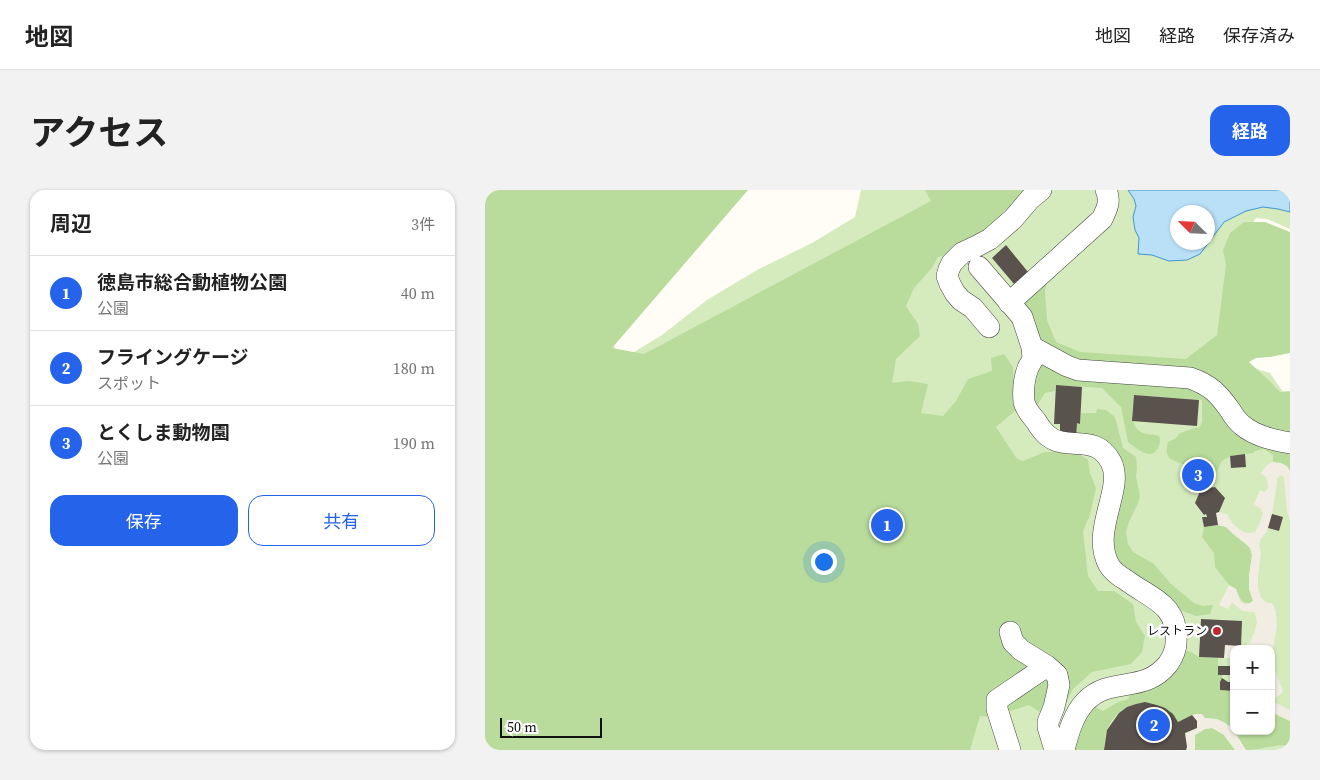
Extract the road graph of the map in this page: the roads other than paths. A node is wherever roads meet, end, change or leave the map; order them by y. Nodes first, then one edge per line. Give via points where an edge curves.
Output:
1 (1041, 190) edge
2 (1106, 190) edge
3 (979, 267) dead end
4 (1009, 303) junction
5 (989, 327) dead end
6 (1032, 347) junction
7 (1290, 443) edge
8 (1010, 632) dead end
9 (1047, 666) junction
10 (1010, 750) edge
11 (1055, 750) edge
12 (1064, 750) edge

1 - 5 lane via 1013,219 990,238 962,253 949,269 947,276 955,293
2 - 4 lane via 1109,197 1102,219
3 - 4 lane
4 - 6 lane via 1022,317
6 - 7 lane via 1078,370 1190,378 1215,391 1246,428 1266,438
6 - 12 lane via 1033,360 1025,378 1027,409 1047,436 1065,443 1086,443 1104,454 1111,463 1113,486 1103,540 1109,565 1114,572 1167,608 1175,628 1176,644 1172,658 1163,669 1153,678 1110,687 1085,702 1075,716
8 - 9 lane via 1013,642 1021,650
9 - 10 lane via 997,700
9 - 11 lane via 1057,675 1059,685 1048,722

